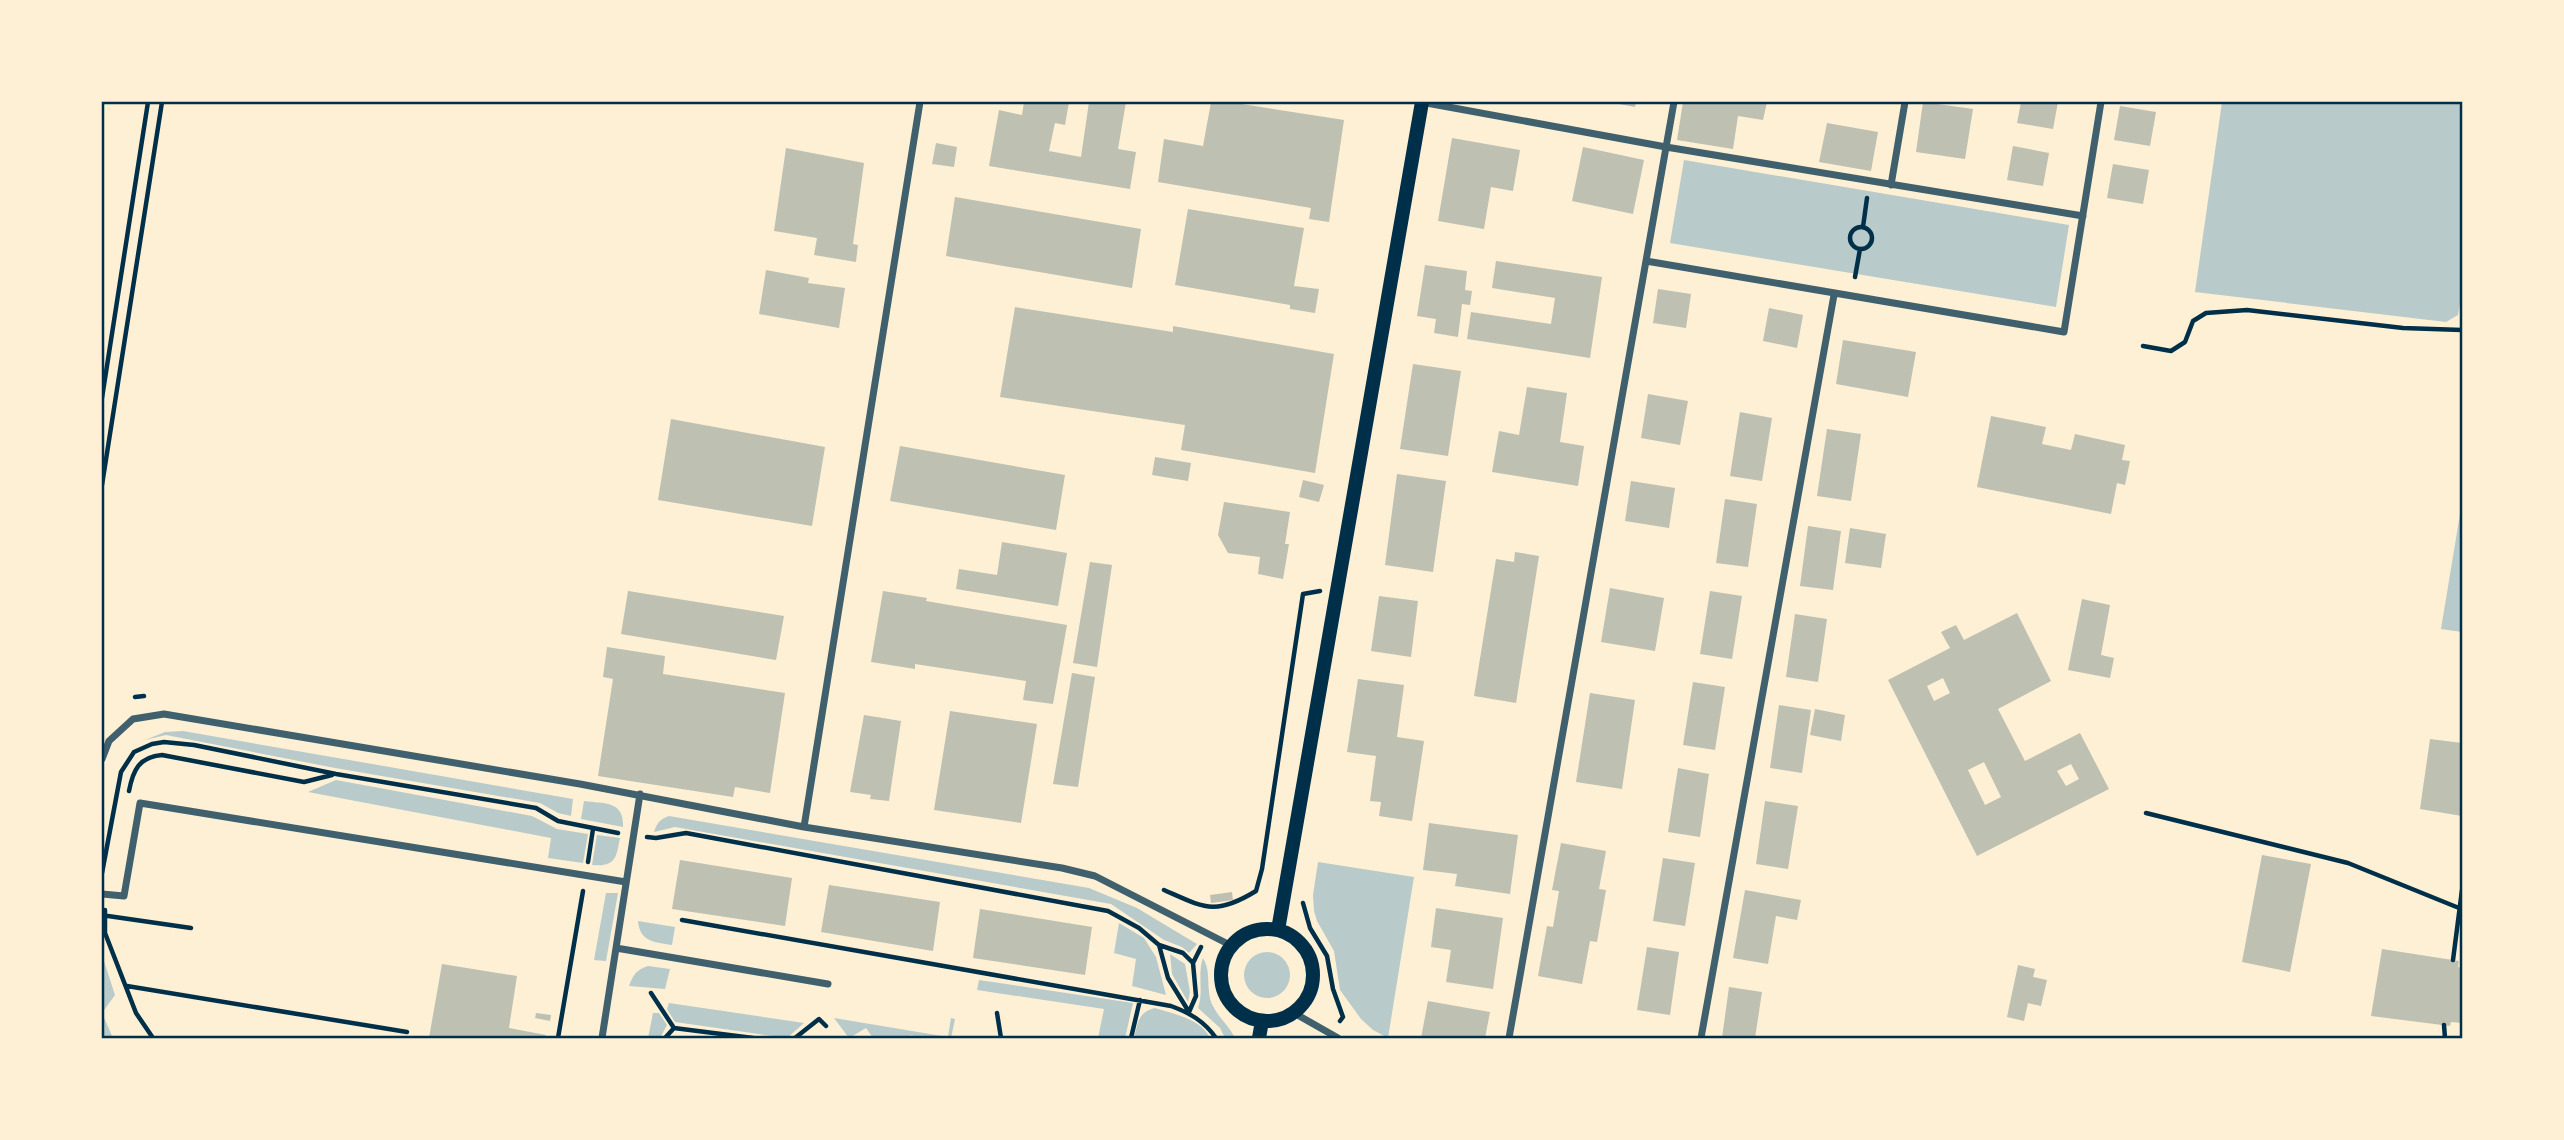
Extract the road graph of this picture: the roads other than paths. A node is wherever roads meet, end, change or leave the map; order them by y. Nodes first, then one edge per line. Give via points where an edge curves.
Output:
1 (920, 102) edge
2 (1422, 102) edge
3 (1674, 102) edge
4 (1905, 102) edge
5 (2101, 102) edge
6 (1666, 147) junction
7 (1891, 185) junction
8 (2082, 216) junction
9 (1646, 261) junction
10 (1834, 295) junction
11 (102, 759) edge
12 (640, 794) junction
13 (804, 827) junction
14 (626, 883) junction
15 (105, 894) edge
16 (1278, 930) junction
17 (1232, 946) junction
18 (616, 948) junction
19 (828, 984) dead end
20 (1294, 1013) junction
21 (1262, 1021) junction
22 (602, 1038) edge
23 (1259, 1038) edge
24 (1338, 1038) edge
25 (1509, 1038) edge
26 (1700, 1038) edge

1 - 13 street
2 - 6 street
2 - 16 main road
3 - 6 street
4 - 7 street
5 - 8 street
6 - 7 street
6 - 9 street
7 - 8 street
8 - 10 street via 2064,332
9 - 10 street
9 - 25 street
10 - 26 street
11 - 12 street via 109,741 133,719 164,714
12 - 13 street
12 - 14 street
13 - 17 street via 1095,876
14 - 15 street via 140,803 124,896
14 - 18 street
16 - 17 main road via 1253,931
16 - 20 main road via 1301,944 1313,967 1310,993
17 - 21 main road via 1221,972 1227,999 1248,1018
18 - 19 street
18 - 22 street
20 - 21 main road via 1273,1022
20 - 24 street
21 - 23 main road

